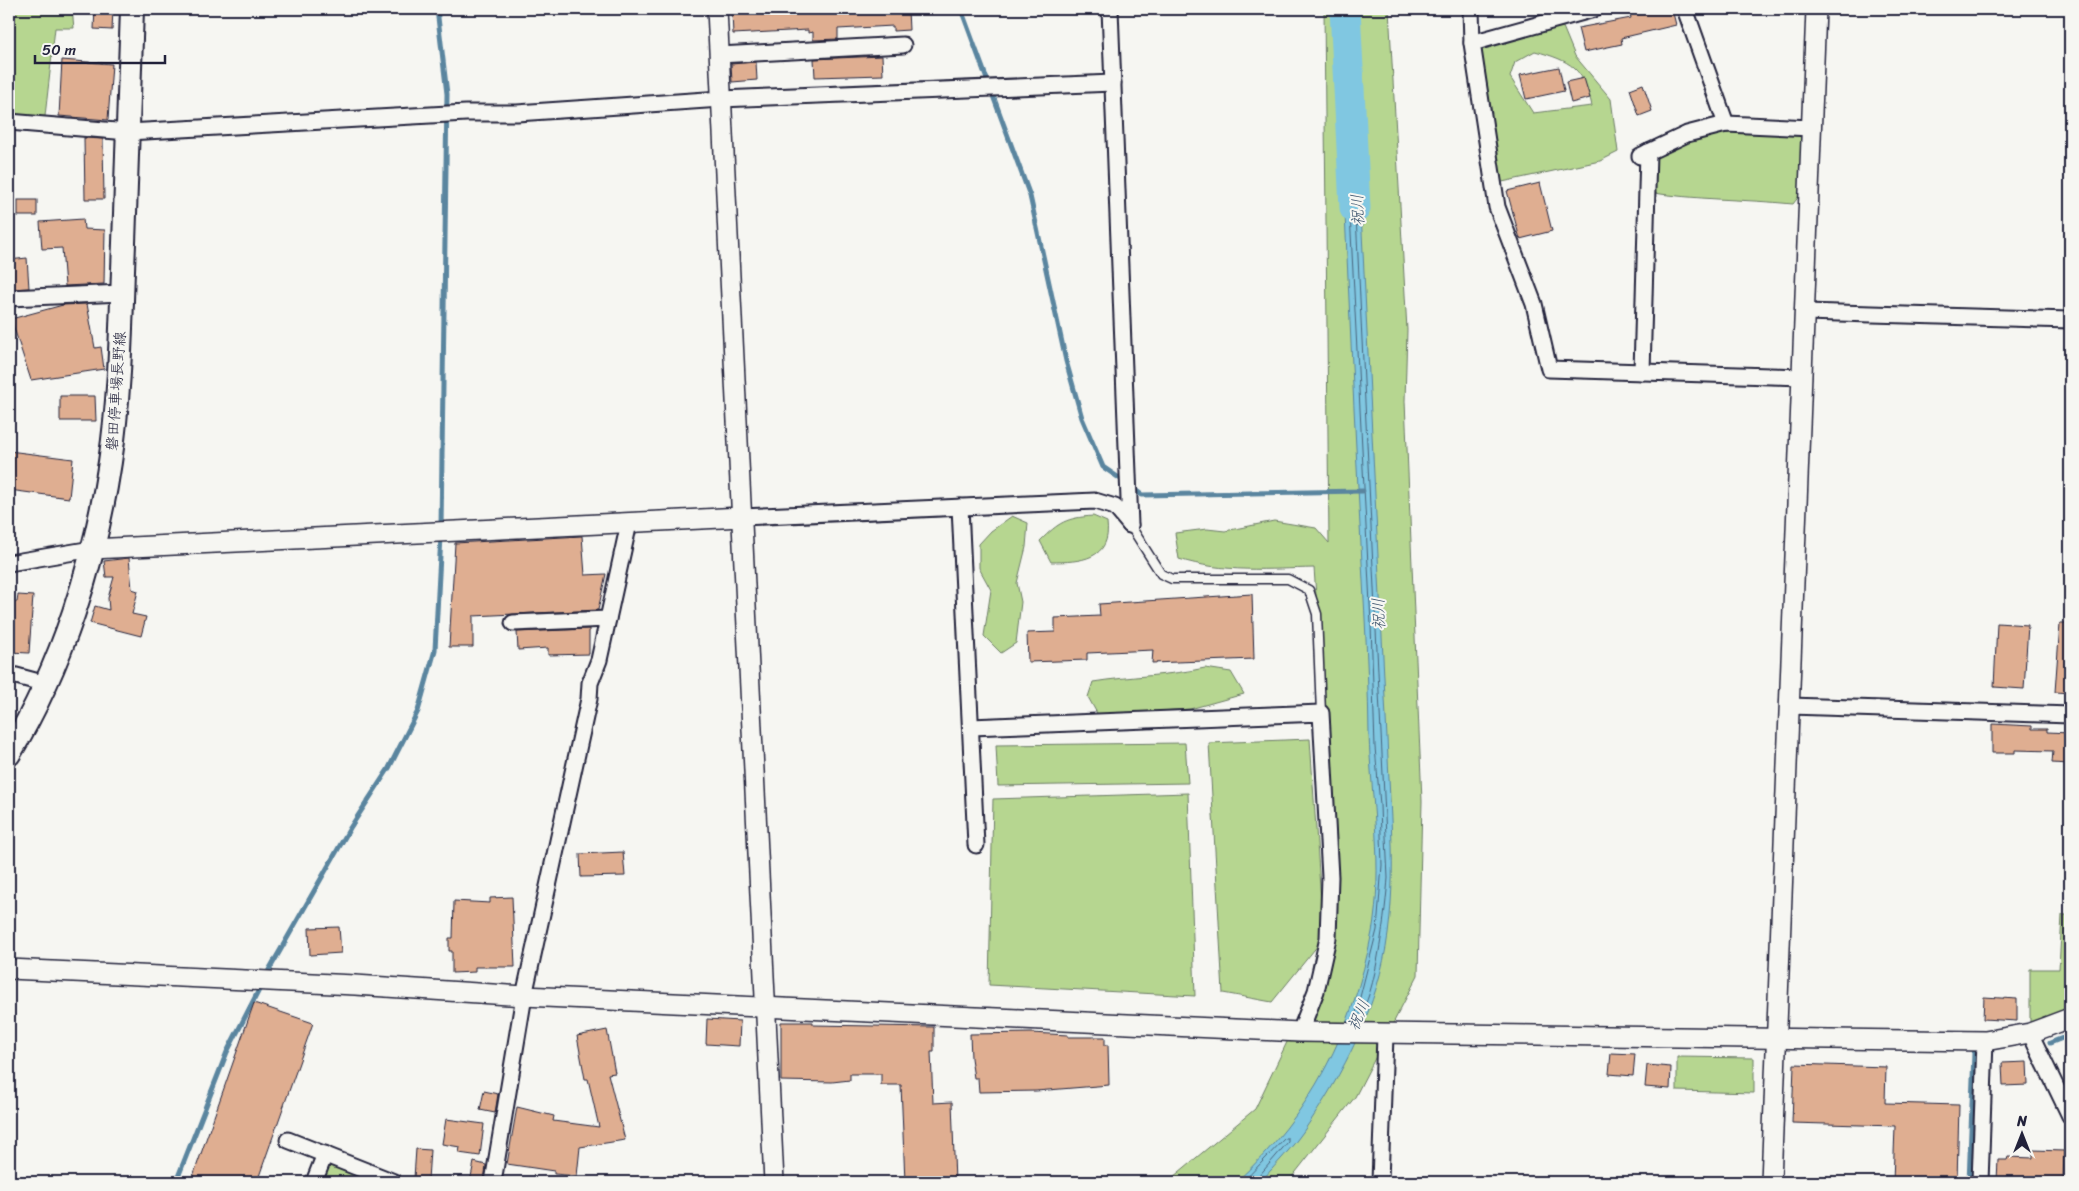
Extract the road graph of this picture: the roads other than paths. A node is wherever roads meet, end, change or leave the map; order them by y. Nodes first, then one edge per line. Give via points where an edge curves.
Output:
1 (132, 9) edge
2 (717, 9) edge
3 (1110, 9) edge
4 (1471, 9) edge
5 (1594, 9) edge
6 (1684, 9) edge
7 (1816, 9) edge
8 (1472, 43) junction
9 (902, 45) dead end
10 (719, 55) junction
11 (1113, 83) junction
12 (721, 99) junction
13 (9, 122) edge
14 (1726, 124) junction
15 (1812, 128) junction
16 (128, 132) junction
17 (122, 293) junction
18 (9, 298) edge
19 (1805, 312) junction
20 (2070, 320) edge
21 (1642, 372) junction
22 (1802, 377) junction
23 (960, 507) junction
24 (742, 517) junction
25 (629, 523) junction
26 (1130, 525) junction
27 (92, 549) junction
28 (9, 563) edge
29 (608, 619) junction
30 (514, 623) dead end
31 (9, 674) edge
32 (46, 684) junction
33 (1790, 706) junction
34 (1321, 713) junction
35 (2070, 715) edge
36 (971, 727) junction
37 (9, 754) edge
38 (976, 845) dead end
39 (9, 969) edge
40 (524, 996) junction
41 (766, 1008) junction
42 (2070, 1018) edge
43 (1300, 1032) junction
44 (2030, 1033) junction
45 (1385, 1035) junction
46 (1776, 1038) junction
47 (1985, 1041) junction
48 (2070, 1116) edge
49 (288, 1140) dead end
50 (325, 1154) junction
51 (314, 1182) edge
52 (394, 1182) edge
53 (493, 1182) edge
54 (774, 1182) edge
55 (1380, 1182) edge
56 (1771, 1182) edge
57 (1980, 1182) edge

1 - 16 main road, 磐田停車場長野線
2 - 10 street
3 - 11 street
4 - 8 street
5 - 8 street
6 - 14 street
7 - 15 street
8 - 21 street via 1497,207 1534,304 1549,369
9 - 10 street
10 - 12 street
11 - 12 street
11 - 26 street
12 - 16 street via 517,113
12 - 24 street
13 - 16 street
14 - 15 street
14 - 21 street via 1687,134 1643,154
15 - 19 street
16 - 17 main road, 磐田停車場長野線
17 - 18 street
17 - 27 main road, 磐田停車場長野線 via 117,402 110,462
19 - 20 street
19 - 22 street
21 - 22 street
22 - 33 street
23 - 24 street
23 - 26 street via 1095,501 1115,507
23 - 36 street
24 - 25 street
24 - 41 street
25 - 27 street
25 - 29 street
26 - 34 lane via 1162,574 1172,579 1288,579 1308,590 1317,614
27 - 28 street
27 - 32 main road, 磐田停車場長野線 via 61,649
29 - 30 street
29 - 40 street via 590,683
31 - 32 street
32 - 37 main road, 磐田停車場長野線
33 - 35 street
33 - 46 street
34 - 36 street
34 - 43 street via 1330,877 1328,938 1316,990
36 - 38 street
39 - 40 street via 346,984
40 - 41 street
40 - 53 street
41 - 43 street
41 - 54 street
42 - 44 street
43 - 45 street
44 - 47 street
44 - 48 street
45 - 46 street
45 - 55 street
46 - 47 street
46 - 56 street
47 - 57 street
49 - 50 street
50 - 51 street
50 - 52 street

